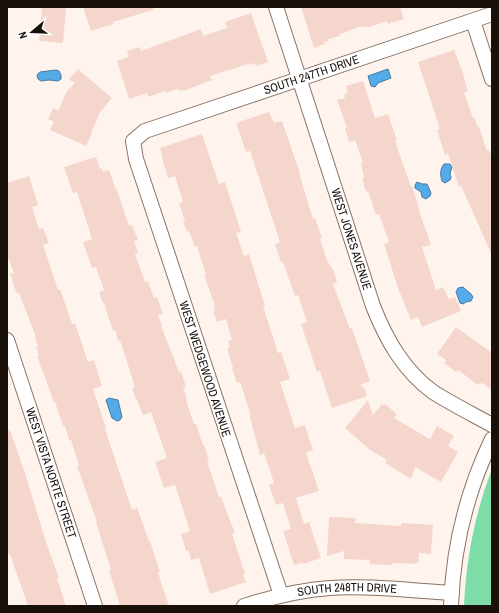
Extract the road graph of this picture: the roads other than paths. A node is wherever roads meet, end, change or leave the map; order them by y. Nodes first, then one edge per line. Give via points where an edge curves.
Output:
1 (276, 7) edge
2 (492, 14) edge
3 (473, 21) junction
4 (299, 79) junction
5 (492, 79) edge
6 (133, 141) joint
7 (7, 340) edge
8 (492, 425) edge
9 (492, 439) edge
10 (281, 595) junction
11 (452, 599) edge
12 (95, 606) edge
13 (244, 606) edge

1 - 4 street, WEST JONES AVENUE
2 - 3 street, SOUTH 247TH DRIVE
3 - 4 street, SOUTH 247TH DRIVE
3 - 5 street
4 - 6 street, SOUTH 247TH DRIVE via 145,132
4 - 8 street, WEST JONES AVENUE via 373,306 387,339 406,366 424,384
6 - 10 street, WEST WEDGEWOOD AVENUE via 136,159
7 - 12 street, WEST VISTA NORTE STREET
9 - 11 street via 465,511 455,560
10 - 11 street, SOUTH 248TH DRIVE via 340,587
10 - 13 street, SOUTH 248TH DRIVE

